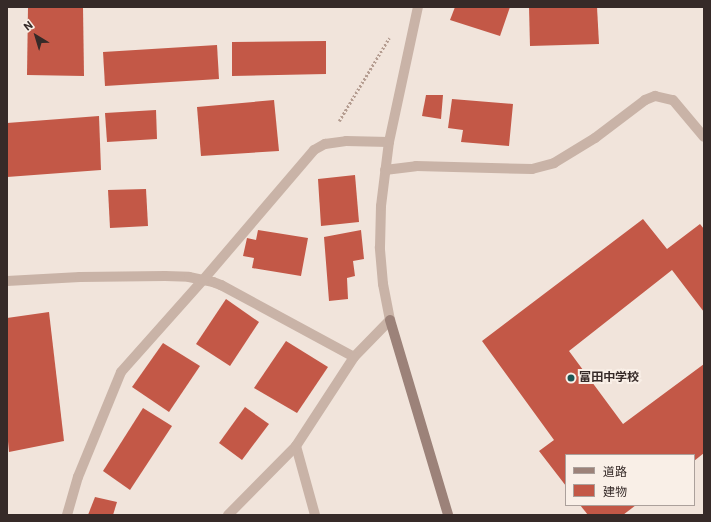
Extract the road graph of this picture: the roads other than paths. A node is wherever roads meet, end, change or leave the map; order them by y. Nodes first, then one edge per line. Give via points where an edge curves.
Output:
1 (418, 7) edge
2 (704, 137) edge
3 (389, 142) junction
4 (385, 170) junction
5 (203, 280) junction
6 (7, 281) edge
7 (390, 320) junction
8 (354, 357) junction
9 (296, 446) junction
10 (67, 515) edge
11 (228, 515) edge
12 (315, 515) edge
13 (448, 515) edge

1 - 3 street
2 - 4 street via 673,100 654,96 595,138 554,163 532,168 416,166
3 - 4 street
3 - 5 street via 346,141 325,144 314,150
4 - 7 street via 380,247 383,284
5 - 6 street via 165,276 124,276
5 - 8 street via 221,285
5 - 10 street via 121,372 78,477
7 - 8 street
7 - 13 street
8 - 9 street
9 - 11 street
9 - 12 street

